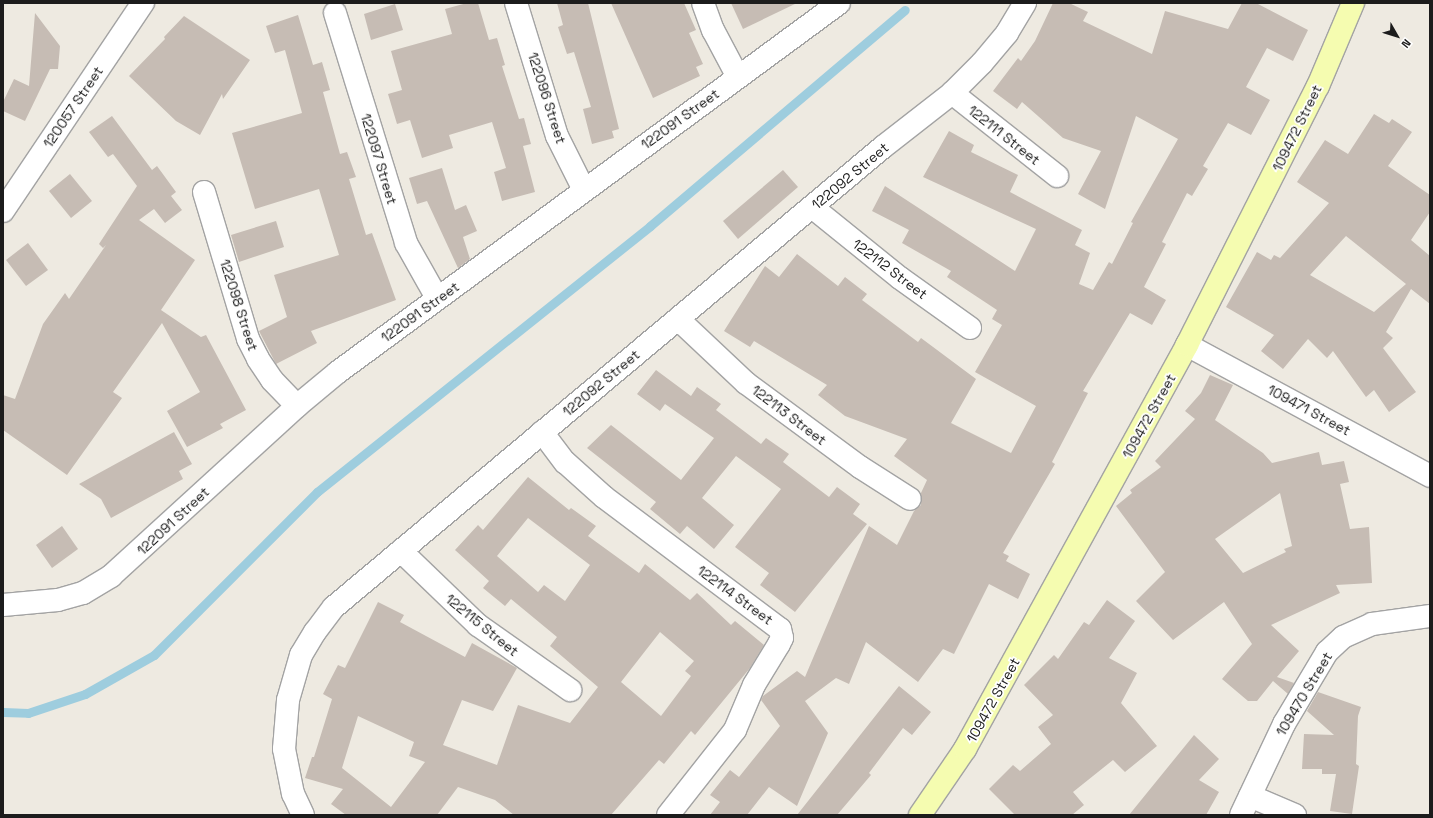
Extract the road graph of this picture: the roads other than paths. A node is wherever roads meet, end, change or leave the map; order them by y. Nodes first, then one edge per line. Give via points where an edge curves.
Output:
1 (143, 3) edge
2 (516, 3) edge
3 (703, 3) edge
4 (839, 3) edge
5 (1025, 3) edge
6 (1353, 3) edge
7 (335, 13) dead end
8 (738, 77) junction
9 (952, 93) junction
10 (1057, 176) dead end
11 (584, 190) junction
12 (204, 192) dead end
13 (812, 207) junction
14 (3, 211) edge
15 (437, 298) junction
16 (678, 319) junction
17 (970, 328) dead end
18 (1187, 345) junction
19 (297, 406) junction
20 (542, 432) junction
21 (1430, 476) edge
22 (910, 499) dead end
23 (401, 551) junction
24 (3, 605) edge
25 (1430, 616) edge
26 (570, 690) dead end
27 (1245, 805) edge
28 (303, 815) edge
29 (668, 815) edge
30 (920, 815) edge
31 (1295, 815) edge

1 - 14 street, 120057 Street
2 - 11 street, 122096 Street via 557,136
3 - 8 street via 713,30
4 - 8 street, 122091 Street
5 - 9 street, 122092 Street via 1007,33
6 - 18 street, 109472 Street via 1318,86
7 - 15 street, 122097 Street via 406,243
8 - 11 street, 122091 Street
9 - 10 street, 122111 Street
9 - 13 street, 122092 Street
11 - 15 street, 122091 Street
12 - 19 street, 122098 Street via 248,339 272,380
13 - 16 street, 122092 Street
13 - 17 street, 122112 Street via 900,278
15 - 19 street, 122091 Street
16 - 20 street, 122092 Street
16 - 22 street, 122113 Street via 746,383 860,467
18 - 21 street, 109471 Street
18 - 30 street, 109472 Street via 965,749
19 - 24 street, 122091 Street via 111,576 83,593 58,600
20 - 23 street, 122092 Street
20 - 29 street, 122114 Street via 565,462 604,497 780,629 780,644 754,686 735,730
23 - 26 street, 122115 Street via 478,625
23 - 28 street, 122092 Street via 334,607 301,655 288,700 284,748 293,794
25 - 27 street, 109470 Street via 1372,624 1343,637 1327,652 1284,724
27 - 31 street

